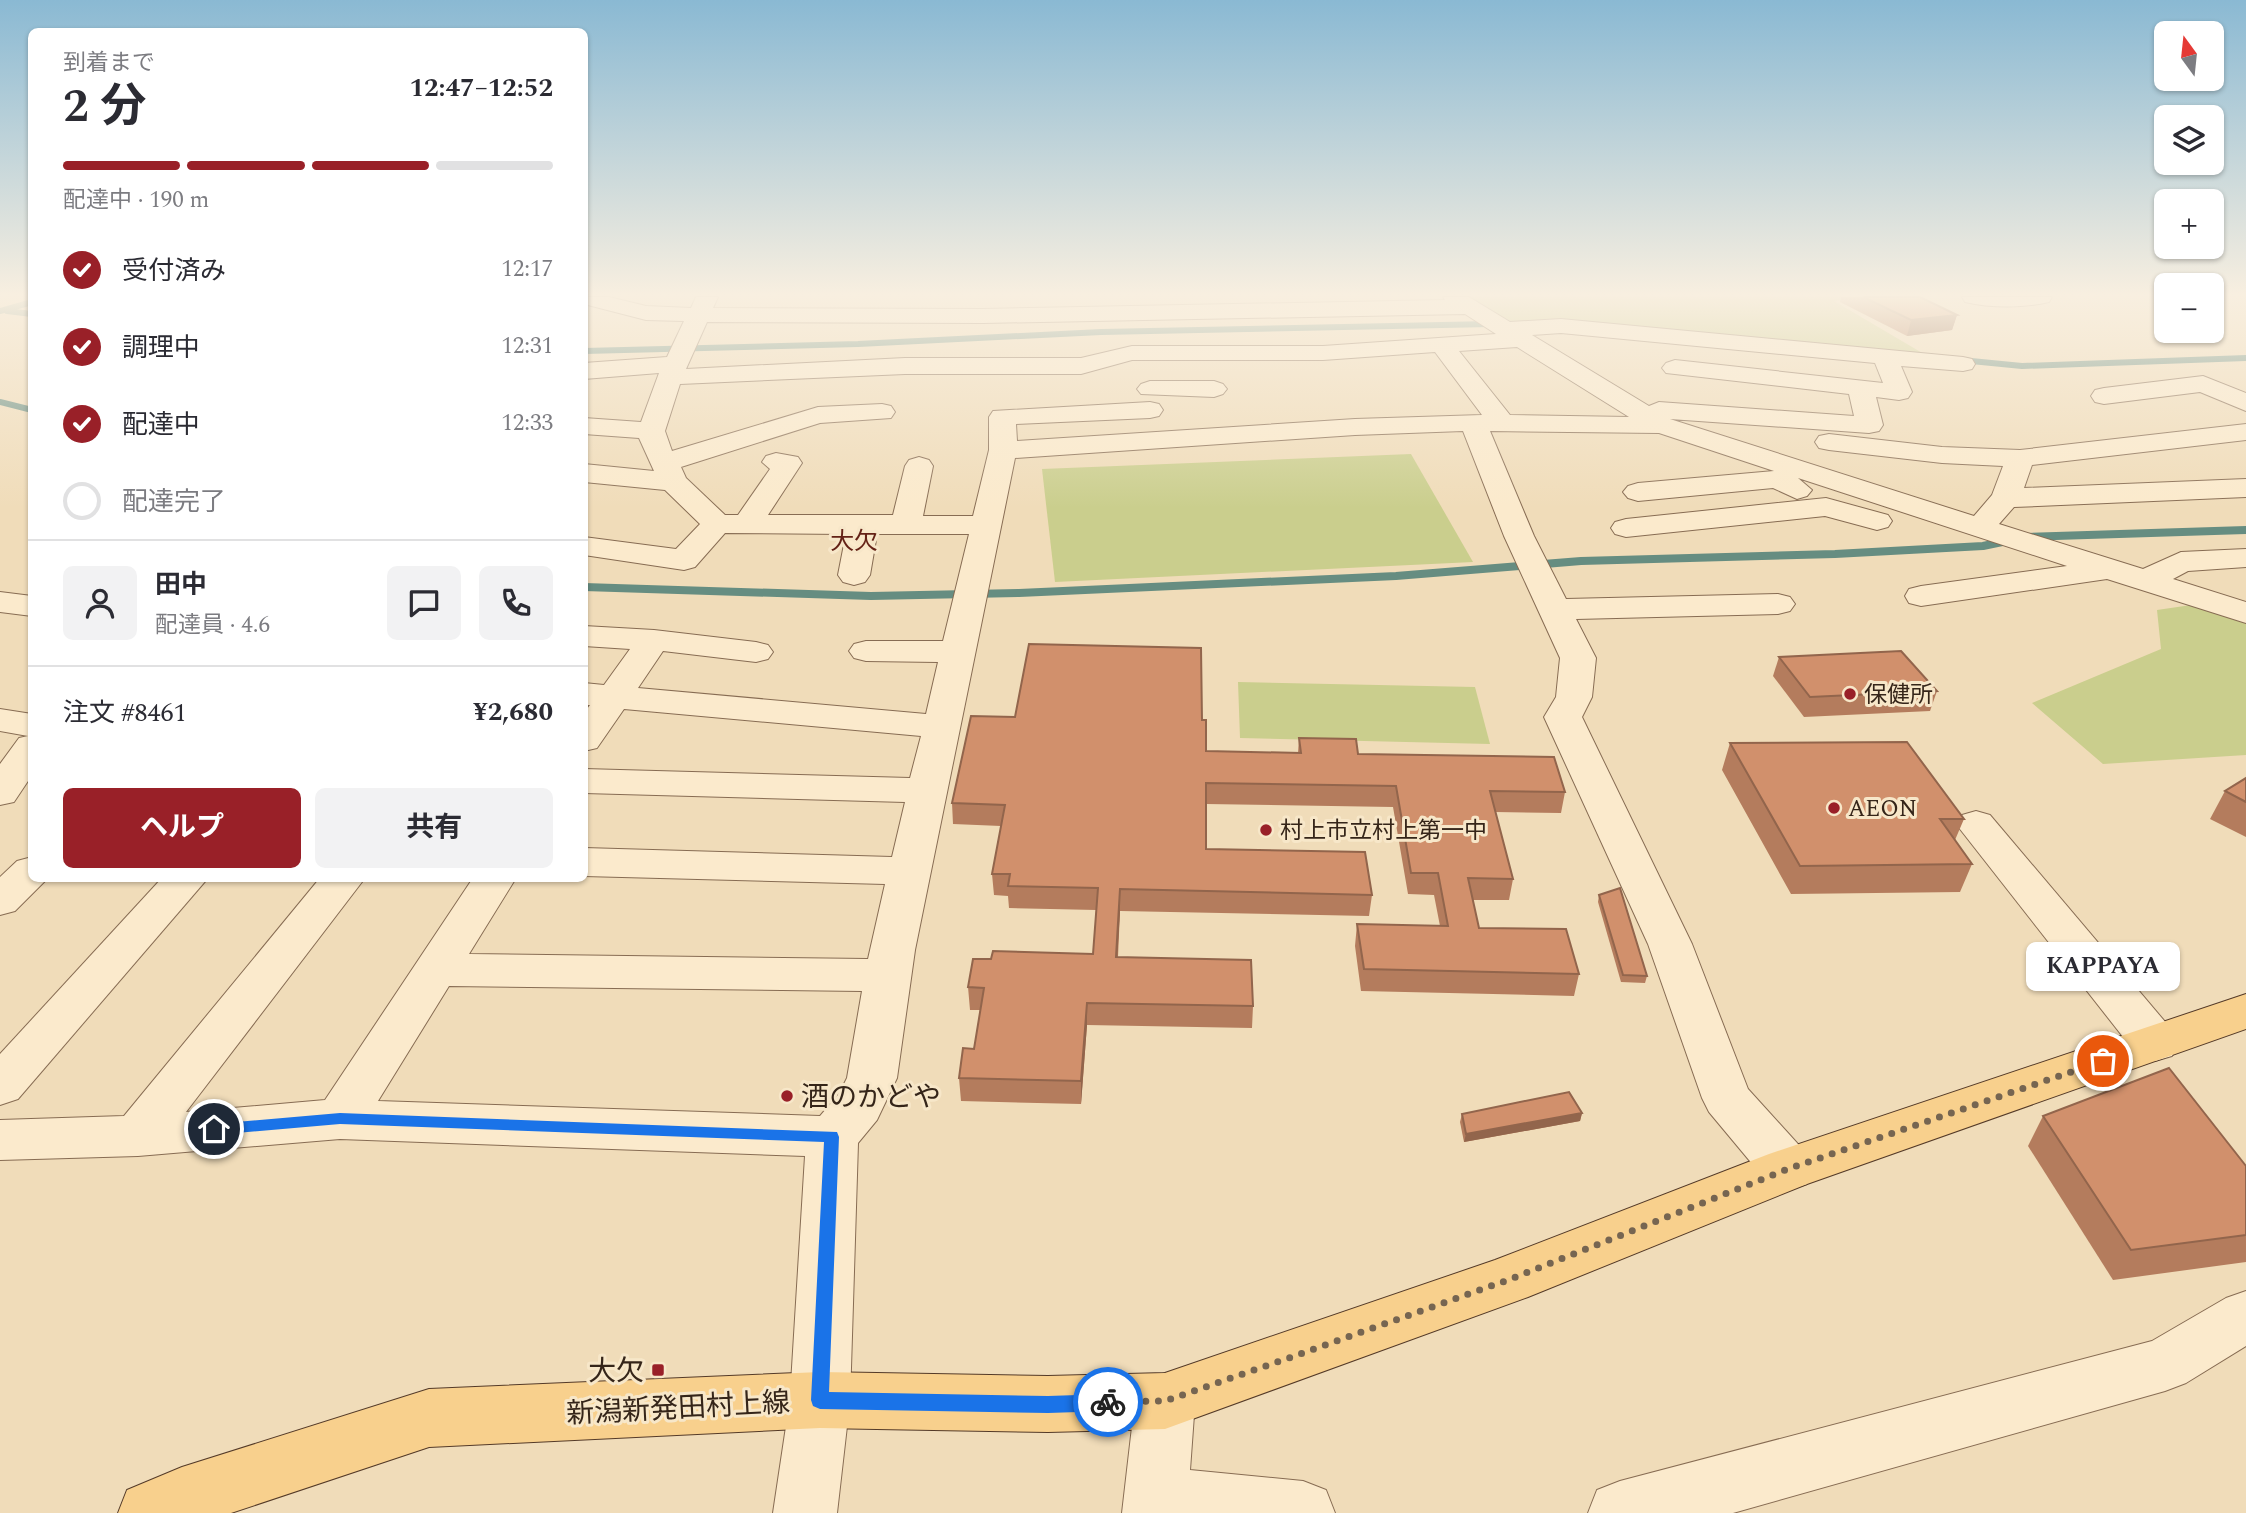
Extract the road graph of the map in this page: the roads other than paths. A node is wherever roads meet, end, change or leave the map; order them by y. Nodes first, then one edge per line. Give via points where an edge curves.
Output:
1 (675, 368) edge
2 (830, 368) edge
3 (1150, 368) edge
4 (1331, 368) edge
5 (1456, 368) edge
6 (1569, 368) edge
7 (1672, 368) edge
8 (1711, 368) edge
9 (1867, 368) edge
10 (1889, 368) edge
11 (588, 371) edge
12 (673, 371) junction
13 (1335, 376) dead end
14 (1767, 380) junction
15 (1214, 389) dead end
16 (2104, 396) dead end
17 (1863, 397) junction
18 (2246, 403) edge
19 (882, 412) dead end
20 (1150, 413) junction
21 (1649, 416) junction
22 (1488, 423) junction
23 (588, 426) edge
24 (651, 431) junction
25 (2246, 432) edge
26 (2020, 458) junction
27 (776, 462) dead end
28 (1785, 465) junction
29 (919, 466) dead end
30 (588, 472) edge
31 (669, 472) junction
32 (2246, 488) edge
33 (1638, 492) dead end
34 (2006, 498) junction
35 (1826, 507) junction
36 (748, 523) junction
37 (863, 523) junction
38 (717, 524) junction
39 (905, 524) junction
40 (986, 525) junction
41 (1626, 528) dead end
42 (1979, 528) junction
43 (2009, 537) junction
44 (588, 547) edge
45 (2246, 558) edge
46 (2109, 569) junction
47 (854, 575) dead end
48 (2146, 581) junction
49 (1921, 596) dead end
50 (0, 602) edge
51 (1778, 604) dead end
52 (28, 606) edge
53 (1554, 609) junction
54 (2246, 613) edge
55 (588, 636) edge
56 (654, 640) junction
57 (866, 650) dead end
58 (756, 652) dead end
59 (957, 652) junction
60 (598, 696) edge
61 (0, 720) edge
62 (28, 724) edge
63 (588, 727) edge
64 (943, 727) junction
65 (28, 752) edge
66 (588, 781) edge
67 (929, 791) junction
68 (0, 793) edge
69 (1976, 824) dead end
70 (588, 862) edge
71 (910, 872) junction
72 (28, 875) edge
73 (183, 882) edge
74 (341, 882) edge
75 (492, 882) edge
76 (0, 901) edge
77 (436, 970) junction
78 (888, 975) junction
79 (2246, 1011) edge
80 (2155, 1043) junction
81 (0, 1086) edge
82 (340, 1119) junction
83 (138, 1136) junction
84 (832, 1137) junction
85 (0, 1140) edge
86 (1788, 1169) junction
87 (2246, 1316) edge
88 (820, 1400) junction
89 (1165, 1401) junction
90 (1155, 1506) edge
91 (150, 1513) edge
92 (805, 1513) edge
93 (1303, 1513) edge
94 (1620, 1513) edge

1 - 12 street
2 - 12 street
3 - 20 street
4 - 13 street
5 - 22 street
6 - 21 street
7 - 21 street
8 - 14 street
9 - 14 street
10 - 17 street via 1899,392
11 - 12 street
12 - 24 street
14 - 17 street
14 - 17 street via 1869,425
14 - 21 street
15 - 20 street
16 - 18 street via 2203,384
19 - 31 street via 818,415
20 - 22 street via 1362,414
20 - 40 street via 1003,450
21 - 22 street
21 - 28 street
22 - 53 street via 1519,536
23 - 24 street
24 - 31 street
25 - 26 street
26 - 28 street via 1822,442
26 - 34 street
27 - 36 street via 788,463
28 - 42 street
29 - 39 street
30 - 31 street
31 - 38 street
32 - 34 street
33 - 35 street via 1777,479
34 - 42 street
35 - 41 street
35 - 43 street via 1950,542 1974,544
36 - 37 street
36 - 38 street
37 - 39 street
37 - 47 street
38 - 44 street via 684,560
39 - 40 street
40 - 59 street
42 - 43 street
43 - 46 street
45 - 48 street via 2181,562
46 - 48 street
46 - 49 street
48 - 54 street
50 - 52 street
51 - 53 street
53 - 86 street via 1578,658 1574,697 1563,717 1670,944 1727,1098
55 - 56 street
56 - 58 street
56 - 60 street
57 - 59 street
59 - 64 street
60 - 63 street
60 - 64 street
61 - 62 street
64 - 67 street
65 - 68 street
66 - 67 street
67 - 71 street
69 - 80 street
70 - 71 street
71 - 78 street
72 - 76 street
73 - 81 street
74 - 83 street
75 - 77 street
77 - 78 street
77 - 82 street
78 - 84 street via 872,1078 859,1106
79 - 80 main road, 新潟新発田村上線
80 - 86 main road, 新潟新発田村上線
82 - 83 street
82 - 84 street
83 - 85 street
84 - 88 street
86 - 89 main road, 新潟新発田村上線 via 1508,1280
87 - 94 street via 2165,1364
88 - 89 main road, 新潟新発田村上線
88 - 91 main road, 新潟新発田村上線 via 429,1418 182,1497
88 - 92 street
89 - 90 street
90 - 93 street

